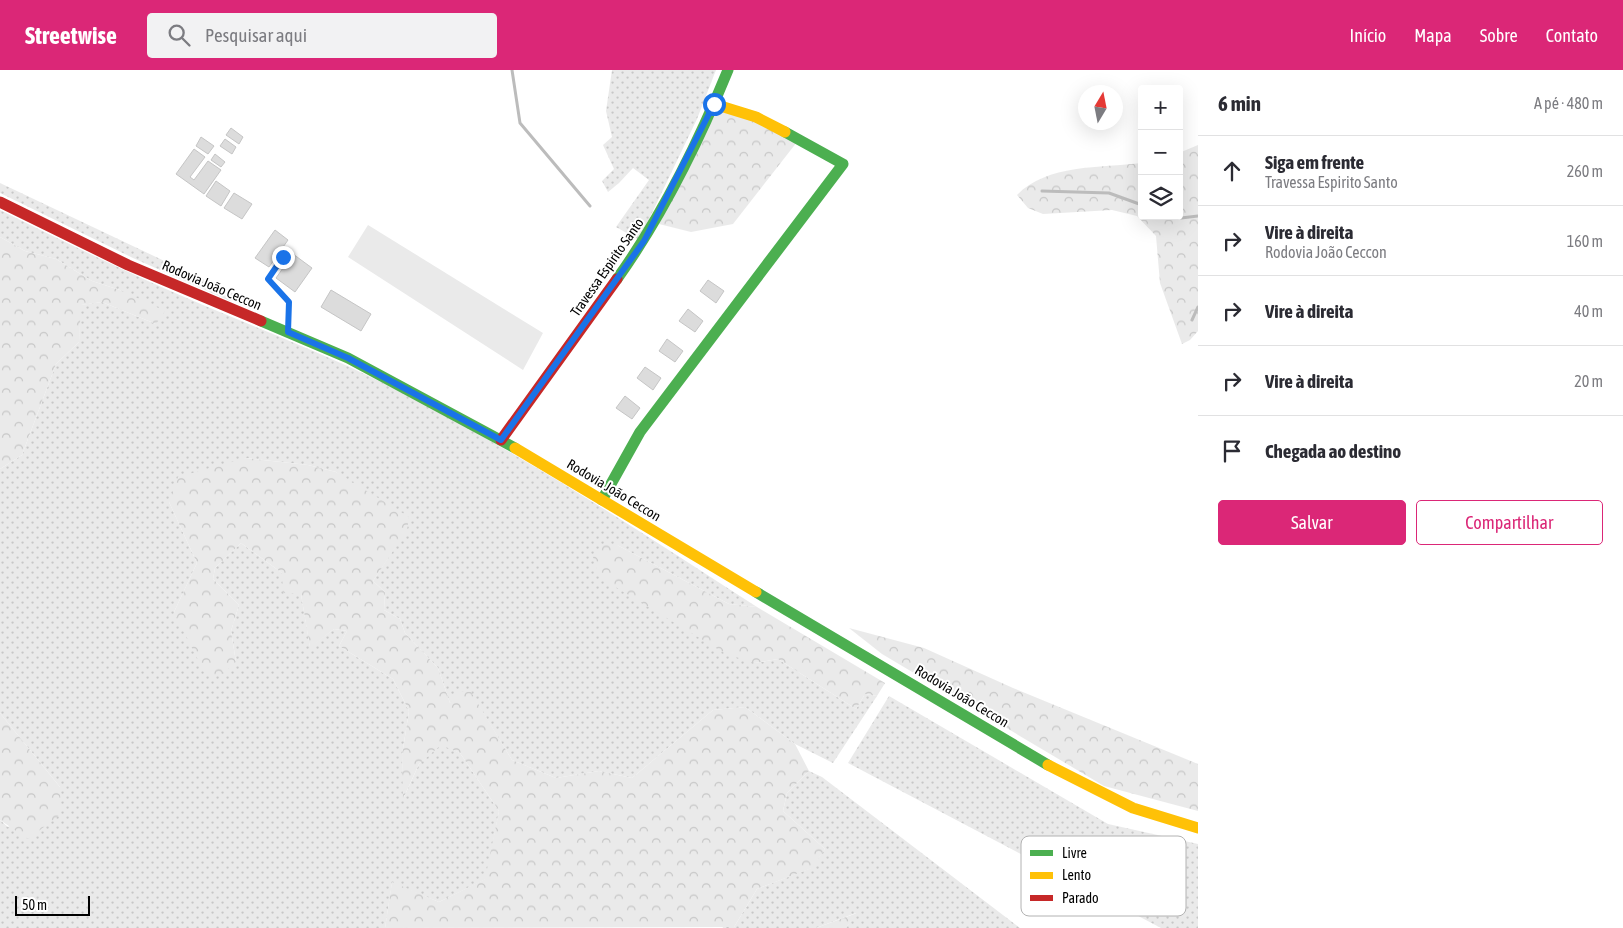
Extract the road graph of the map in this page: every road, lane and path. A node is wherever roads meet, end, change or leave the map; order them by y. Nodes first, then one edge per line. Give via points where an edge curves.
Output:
1 (728, 70) edge
2 (714, 104) junction
3 (0, 202) edge
4 (283, 257) dead end
5 (288, 332) junction
6 (501, 440) junction
7 (602, 500) junction
8 (1198, 828) edge

1 - 2 main road, Travessa Espirito Santo
2 - 6 main road, Travessa Espirito Santo via 644,241
2 - 7 main road via 756,117 843,164 640,432
3 - 5 main road, Rodovia João Ceccon via 136,269
4 - 5 lane via 268,279 289,302
5 - 6 main road, Rodovia João Ceccon via 348,358
6 - 7 main road, Rodovia João Ceccon
7 - 8 main road, Rodovia João Ceccon via 1061,773 1133,808

